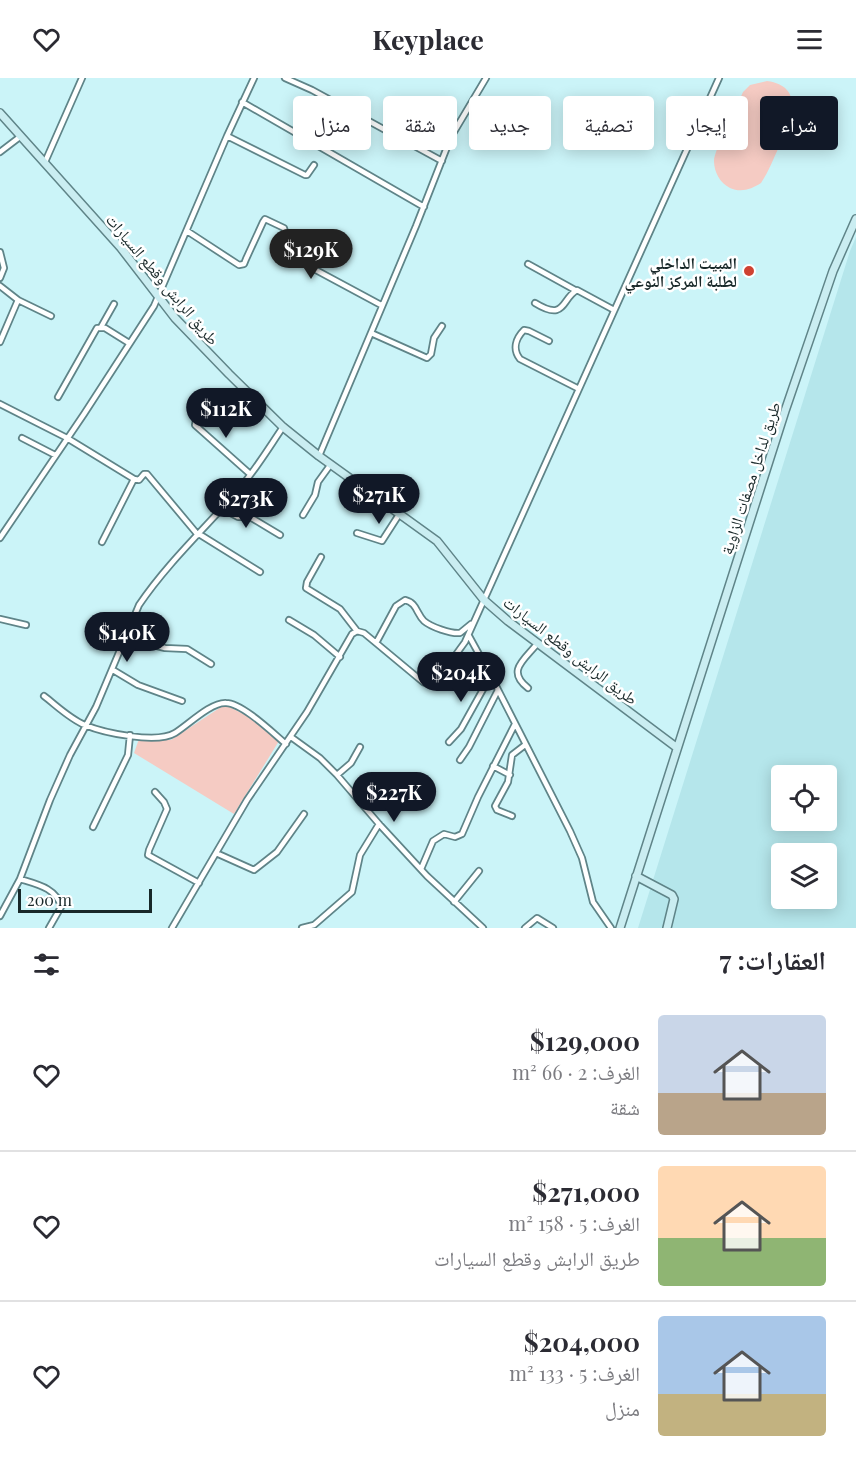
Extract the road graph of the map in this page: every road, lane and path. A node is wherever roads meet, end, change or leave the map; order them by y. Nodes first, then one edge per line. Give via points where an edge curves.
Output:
1 (82, 78) edge
2 (254, 78) edge
3 (285, 78) edge
4 (486, 78) edge
5 (718, 78) edge
6 (242, 102) junction
7 (0, 113) edge
8 (21, 136) junction
9 (227, 136) junction
10 (0, 152) edge
11 (442, 160) junction
12 (45, 162) junction
13 (314, 165) dead end
14 (424, 207) junction
15 (856, 219) edge
16 (188, 231) junction
17 (0, 252) edge
18 (528, 264) dead end
19 (0, 278) edge
20 (0, 286) edge
21 (576, 290) junction
22 (159, 298) junction
23 (18, 300) junction
24 (535, 303) dead end
25 (114, 304) dead end
26 (381, 305) junction
27 (614, 310) junction
28 (51, 316) dead end
29 (442, 326) dead end
30 (101, 327) junction
31 (371, 333) junction
32 (549, 341) dead end
33 (0, 342) edge
34 (129, 344) junction
35 (579, 389) junction
36 (58, 398) dead end
37 (207, 402) dead end
38 (0, 404) edge
39 (283, 427) junction
40 (22, 438) dead end
41 (67, 438) junction
42 (55, 455) junction
43 (319, 456) junction
44 (331, 464) junction
45 (250, 474) junction
46 (134, 479) junction
47 (221, 508) junction
48 (400, 513) junction
49 (303, 515) dead end
50 (357, 533) dead end
51 (198, 534) junction
52 (280, 535) dead end
53 (0, 538) edge
54 (102, 542) dead end
55 (321, 556) dead end
56 (260, 572) dead end
57 (484, 600) junction
58 (0, 619) edge
59 (289, 620) dead end
60 (473, 621) junction
61 (26, 625) dead end
62 (357, 632) junction
63 (126, 636) junction
64 (469, 636) junction
65 (375, 643) junction
66 (537, 644) junction
67 (340, 657) junction
68 (211, 664) dead end
69 (112, 670) junction
70 (491, 675) junction
71 (528, 688) dead end
72 (498, 690) junction
73 (44, 696) dead end
74 (182, 701) dead end
75 (515, 724) junction
76 (85, 725) junction
77 (130, 735) junction
78 (291, 737) junction
79 (449, 742) dead end
80 (286, 744) junction
81 (525, 745) junction
82 (360, 747) dead end
83 (676, 747) junction
84 (460, 759) dead end
85 (494, 766) junction
86 (337, 775) junction
87 (510, 775) junction
88 (155, 792) dead end
89 (304, 814) dead end
90 (512, 816) dead end
91 (379, 824) junction
92 (93, 827) dead end
93 (216, 853) junction
94 (421, 869) junction
95 (479, 871) dead end
96 (636, 876) junction
97 (20, 879) junction
98 (199, 883) junction
99 (454, 902) junction
100 (0, 916) edge
101 (49, 928) edge
102 (172, 928) edge
103 (302, 928) edge
104 (483, 928) edge
105 (525, 928) edge
106 (553, 928) edge
107 (611, 928) edge
108 (620, 928) edge
109 (667, 928) edge

1 - 12 street
2 - 6 street
3 - 11 street
4 - 11 street
5 - 27 street
6 - 9 street
6 - 14 street
7 - 8 main road, طريق الرابش وقطع السيارات
8 - 10 street
8 - 12 main road, طريق الرابش وقطع السيارات
9 - 13 street via 304,175
9 - 16 street
11 - 14 street
12 - 22 main road, طريق الرابش وقطع السيارات
14 - 26 street
15 - 83 main road, طريق لداخل مصفات الزاوية via 825,293
16 - 22 street
16 - 26 street via 239,265 255,244 262,222 269,219 284,228 289,247 301,262
17 - 19 street via 4,268
18 - 21 street
20 - 23 street
21 - 24 street via 560,309
21 - 27 street
22 - 34 street
22 - 39 main road, طريق الرابش وقطع السيارات
23 - 28 street
23 - 33 street
25 - 30 street
26 - 31 street
27 - 35 street
29 - 31 street via 427,358
30 - 34 street
30 - 36 street
31 - 43 street
32 - 35 street via 524,330 516,343 516,355
34 - 41 street
35 - 57 street
37 - 45 street via 195,425
38 - 41 street
39 - 43 main road, طريق الرابش وقطع السيارات
39 - 45 street
40 - 42 street
41 - 42 street
41 - 46 street
42 - 53 street
43 - 44 main road, طريق الرابش وقطع السيارات
44 - 48 main road, طريق الرابش وقطع السيارات
44 - 49 street
45 - 47 street
46 - 51 street via 147,474
46 - 54 street
47 - 51 street
47 - 52 street via 238,517 250,517
48 - 50 street via 382,541
48 - 57 main road, طريق الرابش وقطع السيارات via 443,547
51 - 56 street
51 - 63 street via 148,591
55 - 62 street via 306,588 340,609
57 - 60 street
57 - 66 main road, طريق الرابش وقطع السيارات
58 - 61 street
59 - 67 street
60 - 64 street
60 - 65 street via 454,633 423,620 413,603 405,600 396,606
62 - 65 street
62 - 67 street via 352,634
63 - 68 street via 165,648 187,649
63 - 69 street
64 - 65 street via 430,685
64 - 70 street
66 - 71 street via 518,667 518,677
66 - 83 main road, طريق الرابش وقطع السيارات
67 - 78 street
69 - 74 street via 138,685
69 - 76 street
70 - 72 street
70 - 79 street via 461,729
72 - 75 street
72 - 84 street
73 - 76 street
75 - 81 street
75 - 85 street
76 - 77 street
76 - 97 street via 50,800
77 - 80 street via 169,737 223,702 239,708
77 - 92 street via 129,751
78 - 80 street
78 - 86 street
80 - 93 street
81 - 87 street via 512,755
81 - 107 street via 582,858 595,906
82 - 86 street via 351,764
83 - 96 main road, طريق لداخل مصفات الزاوية
85 - 87 street
85 - 94 street via 462,834 442,834 434,839
86 - 91 street
87 - 90 street via 495,807
88 - 98 street via 166,809 148,855
89 - 93 street via 277,852 254,870
91 - 94 street
91 - 103 street via 360,855 352,892 314,925
93 - 98 street
94 - 99 street
95 - 99 street
96 - 108 main road, طريق لداخل مصفات الزاوية
96 - 109 main road via 672,895
97 - 100 street
97 - 101 street via 47,888 58,898 61,907
98 - 102 street
99 - 104 street
105 - 106 street via 537,918

